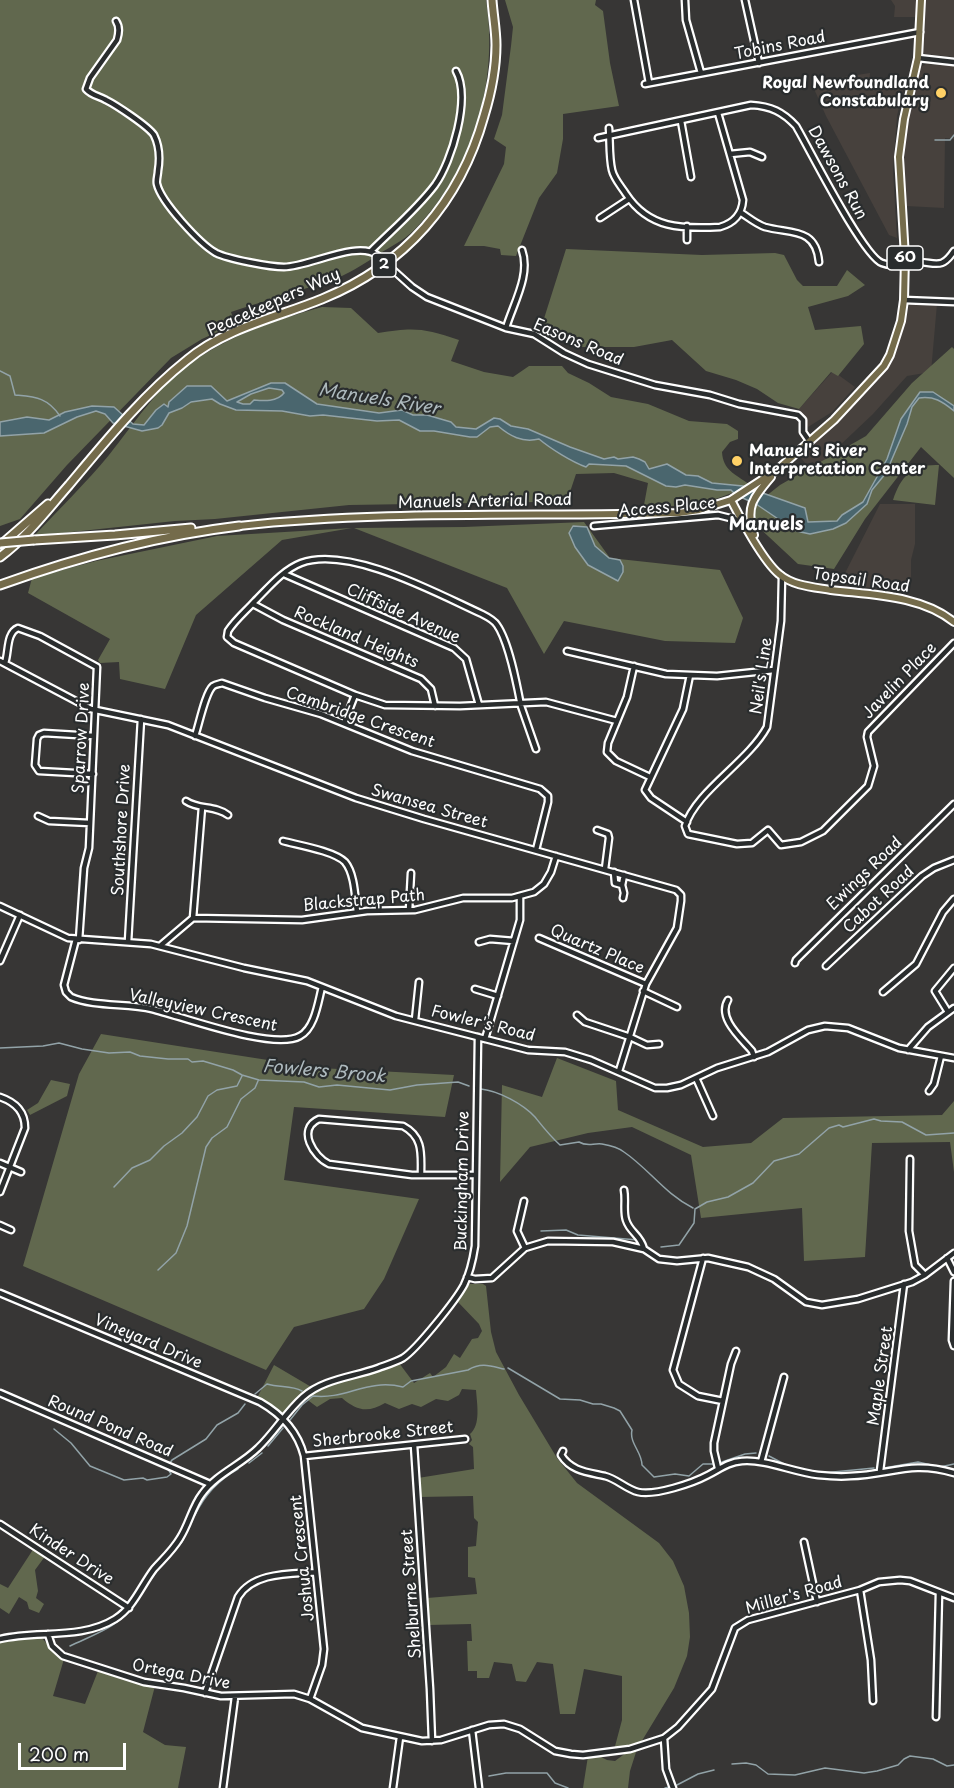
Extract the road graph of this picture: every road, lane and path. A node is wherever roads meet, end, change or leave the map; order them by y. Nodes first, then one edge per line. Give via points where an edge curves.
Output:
1 (492, 0) edge
2 (634, 0) edge
3 (686, 0) edge
4 (745, 0) edge
5 (921, 0) edge
6 (116, 21) dead end
7 (920, 32) junction
8 (918, 58) junction
9 (954, 62) edge
10 (759, 63) junction
11 (456, 71) dead end
12 (701, 73) junction
13 (717, 113) junction
14 (681, 121) junction
15 (609, 128) dead end
16 (610, 136) junction
17 (598, 138) dead end
18 (730, 154) junction
19 (762, 158) dead end
20 (691, 177) dead end
21 (629, 199) junction
22 (740, 212) junction
23 (600, 218) dead end
24 (687, 226) junction
25 (687, 240) dead end
26 (522, 250) dead end
27 (371, 251) junction
28 (954, 251) edge
29 (819, 262) dead end
30 (905, 264) junction
31 (904, 300) junction
32 (954, 302) edge
33 (506, 328) junction
34 (810, 442) junction
35 (70, 484) junction
36 (759, 486) junction
37 (734, 498) junction
38 (699, 510) junction
39 (737, 513) junction
40 (742, 521) junction
41 (239, 526) junction
42 (594, 526) dead end
43 (756, 543) junction
44 (0, 544) edge
45 (0, 557) edge
46 (284, 574) junction
47 (782, 576) junction
48 (0, 585) edge
49 (253, 604) junction
50 (954, 622) edge
51 (954, 643) edge
52 (567, 651) dead end
53 (2, 662) edge
54 (634, 666) junction
55 (774, 670) junction
56 (690, 675) junction
57 (355, 695) junction
58 (520, 703) junction
59 (479, 705) junction
60 (435, 706) junction
61 (96, 711) junction
62 (141, 719) junction
63 (617, 721) junction
64 (344, 723) junction
65 (94, 736) junction
66 (195, 736) junction
67 (536, 749) dead end
68 (93, 774) junction
69 (650, 777) junction
70 (556, 795) dead end
71 (548, 796) junction
72 (186, 801) dead end
73 (954, 804) edge
74 (202, 807) junction
75 (228, 815) dead end
76 (38, 816) dead end
77 (687, 822) junction
78 (90, 823) junction
79 (597, 830) dead end
80 (283, 841) dead end
81 (536, 850) junction
82 (555, 856) junction
83 (954, 860) edge
84 (605, 869) junction
85 (614, 872) junction
86 (411, 873) dead end
87 (624, 875) junction
88 (622, 885) junction
89 (520, 897) junction
90 (623, 898) dead end
91 (954, 898) edge
92 (0, 906) edge
93 (409, 910) junction
94 (357, 912) junction
95 (20, 915) junction
96 (193, 918) junction
97 (539, 938) dead end
98 (77, 939) junction
99 (514, 941) junction
100 (129, 942) junction
101 (478, 942) dead end
102 (160, 946) junction
103 (0, 962) edge
104 (795, 963) dead end
105 (826, 966) dead end
106 (954, 968) edge
107 (419, 982) dead end
108 (646, 984) junction
109 (322, 987) junction
110 (475, 989) dead end
111 (643, 991) junction
112 (883, 992) dead end
113 (498, 996) junction
114 (728, 1000) dead end
115 (677, 1007) dead end
116 (954, 1008) edge
117 (948, 1012) junction
118 (578, 1015) dead end
119 (415, 1020) junction
120 (478, 1037) junction
121 (630, 1037) junction
122 (485, 1039) junction
123 (659, 1044) dead end
124 (908, 1050) junction
125 (941, 1056) junction
126 (754, 1057) junction
127 (954, 1058) edge
128 (619, 1071) junction
129 (696, 1078) junction
130 (928, 1091) dead end
131 (0, 1097) edge
132 (713, 1116) dead end
133 (910, 1159) dead end
134 (0, 1163) edge
135 (10, 1168) junction
136 (21, 1172) dead end
137 (421, 1175) junction
138 (476, 1175) junction
139 (624, 1190) dead end
140 (0, 1192) edge
141 (524, 1201) dead end
142 (0, 1225) edge
143 (11, 1230) dead end
144 (525, 1248) junction
145 (644, 1249) junction
146 (954, 1253) edge
147 (703, 1258) junction
148 (947, 1258) junction
149 (954, 1272) edge
150 (925, 1275) junction
151 (467, 1277) junction
152 (954, 1281) edge
153 (904, 1284) junction
154 (954, 1290) edge
155 (0, 1293) edge
156 (954, 1346) edge
157 (736, 1351) dead end
158 (784, 1377) dead end
159 (0, 1393) edge
160 (723, 1401) junction
161 (284, 1419) junction
162 (465, 1439) dead end
163 (414, 1445) junction
164 (563, 1451) dead end
165 (304, 1455) junction
166 (762, 1462) junction
167 (718, 1468) junction
168 (880, 1472) junction
169 (954, 1473) edge
170 (210, 1484) junction
171 (0, 1524) edge
172 (804, 1542) dead end
173 (316, 1572) junction
174 (860, 1590) junction
175 (939, 1593) junction
176 (954, 1598) edge
177 (817, 1602) junction
178 (129, 1608) junction
179 (48, 1634) junction
180 (0, 1639) edge
181 (205, 1693) junction
182 (235, 1697) junction
183 (310, 1699) junction
184 (873, 1701) dead end
185 (936, 1717) dead end
186 (472, 1730) junction
187 (400, 1737) junction
188 (664, 1738) junction
189 (432, 1741) junction
190 (223, 1788) edge
191 (393, 1788) edge
192 (479, 1788) edge
193 (674, 1788) edge

1 - 35 highway, Peacekeepers Way / 2 via 496,45 491,91 479,137 461,178 438,214 408,246 376,271 325,298 226,335 188,358
2 - 12 street, Tobins Road via 647,84
3 - 12 street via 686,20
4 - 10 street
5 - 7 main road, 60
6 - 27 street via 117,40 87,83 87,92 117,105 150,130 159,154 157,184 195,237 217,253 272,266 296,266 357,250
7 - 8 main road, 60
7 - 10 street, Tobins Road
8 - 9 street
8 - 30 main road, 60 via 899,150
10 - 12 street, Tobins Road
11 - 27 street via 462,113 442,174
13 - 14 street, Dawsons Run
13 - 18 street
13 - 30 street, Dawsons Run via 759,106 785,115 796,126 870,254 885,265
14 - 16 street, Dawsons Run
14 - 20 street
15 - 16 street
16 - 17 street, Dawsons Run
16 - 21 street via 613,171
18 - 19 street via 750,152
18 - 22 street via 743,196
21 - 23 street
21 - 24 street via 651,220
22 - 24 street via 724,226
22 - 29 street via 762,226 797,232 812,241
24 - 25 street
26 - 33 street via 526,261 523,277
27 - 33 street, Easons Road, bridge via 427,297
28 - 30 street, Dawsons Run via 939,265
30 - 31 main road, 60
31 - 32 street
31 - 34 main road, 60 via 895,344 884,366
33 - 34 street, Easons Road via 534,334 588,364 655,386 798,415 803,420 802,432
34 - 36 main road, 60
35 - 44 highway, Peacekeepers Way / 2
35 - 45 highway, Peacekeepers Way / 2
36 - 37 main road, 60
36 - 43 main road via 749,516
37 - 38 main road, Manuels Arterial Road
37 - 39 main road, Topsail Road
38 - 39 main road via 727,508
38 - 41 main road, Manuels Arterial Road via 650,514 469,514
39 - 40 main road, Topsail Road
40 - 42 street, Access Place via 718,515
40 - 43 main road, Topsail Road
41 - 44 highway, bridge
41 - 48 highway via 125,546 57,564
43 - 47 main road, Topsail Road
46 - 49 street
46 - 58 street via 308,561 352,561 487,616 500,630
46 - 59 street, Cliffside Avenue via 454,648 466,659
47 - 50 main road, Topsail Road via 802,586 906,600 930,607
47 - 55 street, Neil's Line
49 - 57 street via 228,631 229,639
49 - 60 street, Rockland Heights via 417,676 431,689
51 - 77 street, Javelin Place via 869,730 866,735 874,763 870,783 823,831 801,842 781,845 768,830 752,843 737,844 688,834
52 - 54 street
53 - 61 street, Swansea Street
53 - 61 street, Sparrow Drive via 11,632 18,628 93,663 98,669
54 - 56 street
54 - 63 street
55 - 56 street
55 - 77 street, Neil's Line via 767,727
56 - 69 street via 683,710
57 - 60 street via 391,706
57 - 64 street
58 - 59 street
58 - 63 street via 550,702
58 - 67 street
59 - 60 street
61 - 62 street, Swansea Street
61 - 65 street, Sparrow Drive
62 - 66 street, Swansea Street
62 - 100 street, Southshore Drive
63 - 69 street via 607,745 608,753
64 - 66 street, Cambridge Crescent via 222,683 212,687
64 - 71 street, Cambridge Crescent via 412,751 534,786
65 - 68 street, Sparrow Drive
65 - 68 street via 39,735 35,765 39,771
66 - 81 street, Swansea Street via 356,798
68 - 78 street, Sparrow Drive
69 - 77 street via 645,788 647,795
70 - 71 street
71 - 81 street
72 - 74 street
73 - 104 street, Ewings Road
74 - 75 street
74 - 96 street
76 - 78 street via 49,821
78 - 98 street, Sparrow Drive
79 - 84 street via 609,838
80 - 94 street via 345,862
81 - 82 street, Swansea Street
82 - 84 street, Swansea Street
82 - 89 street, Blackstrap Path via 544,884
83 - 105 street, Cabot Road via 922,876
84 - 85 street, Swansea Street
85 - 87 street, Swansea Street
85 - 88 street via 615,883
86 - 93 street
87 - 88 street
87 - 108 street, Swansea Street via 672,888 681,897 676,931
88 - 90 street
89 - 93 street, Blackstrap Path via 463,898
89 - 99 street via 521,916
91 - 112 street via 916,964
92 - 95 street, Fowler's Road
93 - 94 street, Blackstrap Path
94 - 96 street, Blackstrap Path via 302,920
95 - 98 street, Fowler's Road
95 - 103 street
96 - 102 street
97 - 108 street, Quartz Place
98 - 100 street, Fowler's Road
98 - 109 street, Valleyview Crescent via 64,985 70,997 149,1008 252,1036 286,1040 302,1035 310,1025
99 - 101 street
99 - 113 street
100 - 102 street, Fowler's Road
102 - 109 street, Fowler's Road
106 - 117 street via 935,991
107 - 119 street
108 - 111 street, Swansea Street
109 - 119 street, Fowler's Road
110 - 113 street
111 - 115 street
111 - 121 street, Swansea Street
113 - 122 street
114 - 126 street via 726,1016
116 - 117 street
117 - 124 street
118 - 121 street via 585,1022
119 - 120 street, Fowler's Road
120 - 122 street, Fowler's Road
120 - 138 street, Buckingham Drive
121 - 123 street via 647,1045
121 - 128 street, Swansea Street
122 - 128 street, Fowler's Road via 528,1050 565,1052
124 - 125 street, Fowler's Road
124 - 126 street, Fowler's Road via 851,1029 830,1026 808,1030
125 - 127 street, Fowler's Road
125 - 130 street via 934,1084
126 - 129 street, Fowler's Road
128 - 129 street, Fowler's Road via 658,1088 679,1086
129 - 132 street
131 - 135 street via 18,1107 25,1122
133 - 150 street via 909,1231 915,1265
134 - 135 street
135 - 136 street
135 - 140 street
137 - 137 street via 334,1166 311,1146 310,1127 319,1119 407,1128 421,1147
137 - 138 street
138 - 151 street, Buckingham Drive via 475,1246
139 - 145 street via 625,1219 642,1239
141 - 144 street via 517,1231
142 - 143 street
144 - 145 street via 548,1241 586,1240
144 - 151 street via 492,1278
145 - 147 street via 659,1259
146 - 148 street
147 - 153 street via 758,1270 815,1305 851,1301
147 - 160 street via 673,1370 679,1384 698,1396
148 - 149 street
148 - 150 street
150 - 153 street
151 - 161 street, Buckingham Drive via 404,1357 316,1388
152 - 154 street
153 - 168 street, Maple Street
154 - 156 street
155 - 161 street, Vineyard Drive via 260,1402
157 - 160 street
158 - 166 street
159 - 170 street, Round Pond Road
160 - 167 street via 714,1443
161 - 165 street, Joshua Crescent
161 - 170 street, Buckingham Drive via 250,1456
162 - 163 street, Sherbrooke Street
163 - 165 street, Sherbrooke Street
163 - 189 street, Shelburne Street
164 - 167 street via 566,1463 638,1492 666,1489
165 - 173 street, Joshua Crescent
166 - 167 street via 739,1461
166 - 168 street via 818,1475
168 - 169 street via 923,1467
170 - 178 street, Buckingham Drive via 198,1499 178,1541
171 - 178 street, Kinder Drive
172 - 177 street
173 - 181 street via 269,1577 245,1588
173 - 183 street, Joshua Crescent via 324,1655
174 - 175 street, Miller's Road via 879,1582 900,1580
174 - 177 street, Miller's Road
174 - 184 street
175 - 176 street, Miller's Road
175 - 185 street
177 - 188 street, Miller's Road via 748,1620 735,1628 712,1689
178 - 179 street, Buckingham Drive via 100,1625
179 - 180 street, Buckingham Drive
179 - 181 street, Ortega Drive via 54,1648 68,1659 144,1682
181 - 182 street, Ortega Drive
182 - 183 street, Ortega Drive via 289,1694
182 - 190 street
183 - 187 street, Ortega Drive via 354,1724
186 - 188 street, Ortega Drive via 509,1725 551,1749 575,1755 615,1752
186 - 189 street, Ortega Drive
186 - 192 street
187 - 189 street, Ortega Drive
187 - 191 street
188 - 193 street via 666,1769

